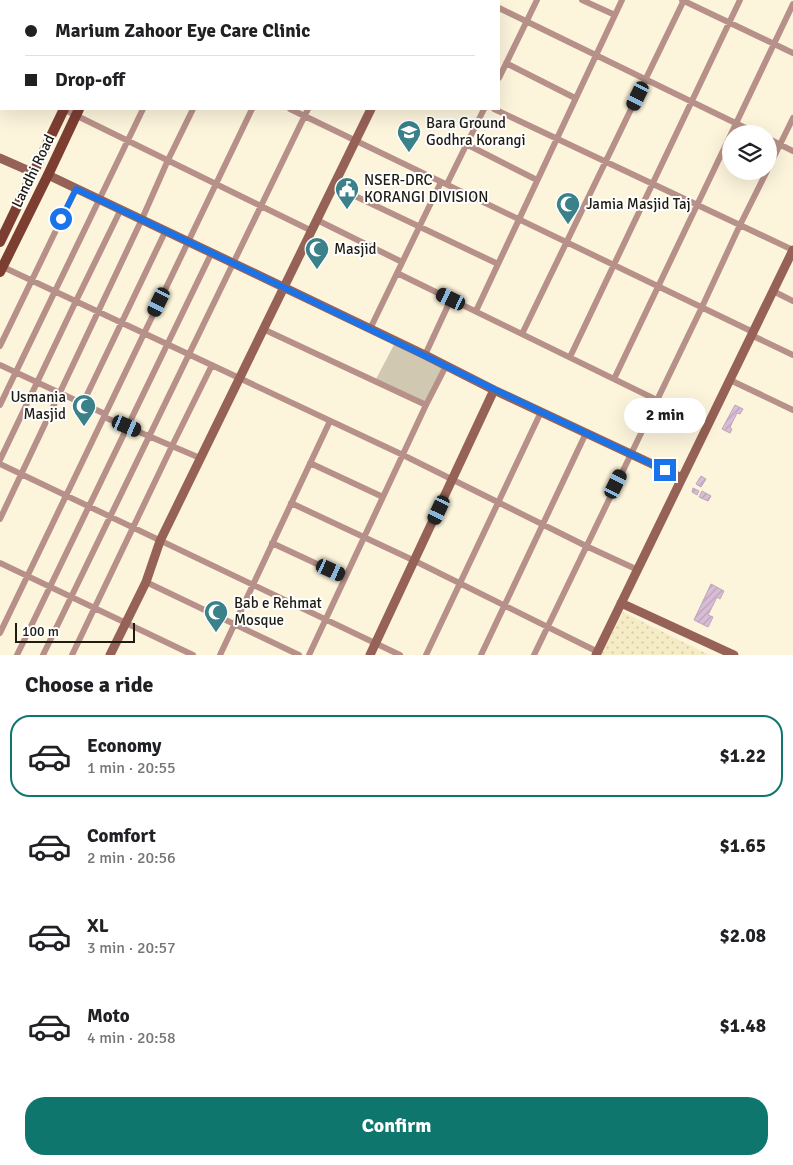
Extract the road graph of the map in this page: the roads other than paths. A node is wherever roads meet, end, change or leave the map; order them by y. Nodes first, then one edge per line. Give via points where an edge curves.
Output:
1 (537, 0) edge
2 (582, 0) edge
3 (622, 0) edge
4 (683, 0) edge
5 (740, 0) edge
6 (793, 4) edge
7 (500, 8) edge
8 (615, 15) junction
9 (526, 21) junction
10 (730, 22) junction
11 (774, 44) junction
12 (793, 52) edge
13 (596, 55) junction
14 (506, 64) junction
15 (500, 76) edge
16 (645, 79) junction
17 (575, 98) junction
18 (692, 102) junction
19 (64, 110) edge
20 (143, 110) edge
21 (193, 110) edge
22 (252, 110) edge
23 (292, 110) edge
24 (307, 110) edge
25 (371, 110) edge
26 (483, 110) edge
27 (496, 110) edge
28 (77, 112) edge
29 (304, 116) junction
30 (793, 118) edge
31 (736, 123) junction
32 (740, 125) edge
33 (556, 138) junction
34 (356, 140) junction
35 (128, 141) junction
36 (777, 143) edge
37 (466, 144) junction
38 (780, 144) junction
39 (777, 150) edge
40 (793, 151) edge
41 (722, 153) edge
42 (0, 158) edge
43 (168, 160) junction
44 (606, 162) junction
45 (34, 173) junction
46 (48, 176) junction
47 (537, 180) junction
48 (762, 180) edge
49 (444, 183) junction
50 (216, 184) junction
51 (652, 184) junction
52 (334, 186) junction
53 (76, 189) junction
54 (100, 199) junction
55 (697, 205) junction
56 (261, 206) junction
57 (121, 209) junction
58 (142, 219) junction
59 (518, 219) junction
60 (317, 220) junction
61 (740, 225) junction
62 (420, 226) junction
63 (166, 230) junction
64 (312, 231) junction
65 (189, 241) junction
66 (0, 242) edge
67 (567, 242) junction
68 (793, 250) edge
69 (212, 252) junction
70 (233, 262) junction
71 (402, 262) junction
72 (498, 264) junction
73 (614, 265) junction
74 (1, 270) edge
75 (397, 273) junction
76 (31, 280) junction
77 (658, 286) junction
78 (284, 287) junction
79 (55, 291) junction
80 (773, 291) junction
81 (451, 299) junction
82 (76, 301) junction
83 (793, 301) edge
84 (702, 307) junction
85 (98, 311) junction
86 (476, 311) junction
87 (121, 322) junction
88 (263, 329) junction
89 (370, 329) junction
90 (144, 333) junction
91 (522, 334) junction
92 (752, 334) junction
93 (167, 343) junction
94 (0, 346) edge
95 (189, 354) junction
96 (425, 355) junction
97 (793, 355) edge
98 (570, 357) junction
99 (0, 364) edge
100 (212, 365) junction
101 (446, 366) junction
102 (16, 372) junction
103 (239, 379) junction
104 (614, 379) junction
105 (730, 380) junction
106 (37, 382) junction
107 (494, 390) junction
108 (60, 393) junction
109 (657, 400) junction
110 (83, 403) junction
111 (0, 405) edge
112 (426, 405) junction
113 (793, 410) edge
114 (541, 412) junction
115 (105, 415) junction
116 (330, 421) junction
117 (708, 425) junction
118 (127, 426) junction
119 (586, 433) junction
120 (149, 436) junction
121 (172, 446) junction
122 (631, 454) junction
123 (403, 455) junction
124 (200, 458) junction
125 (0, 462) edge
126 (310, 463) junction
127 (22, 474) junction
128 (682, 478) junction
129 (453, 480) junction
130 (66, 496) junction
131 (383, 497) junction
132 (498, 502) junction
133 (291, 503) junction
134 (88, 506) junction
135 (110, 517) junction
136 (0, 519) edge
137 (542, 524) junction
138 (133, 528) junction
139 (364, 537) junction
140 (160, 541) junction
141 (272, 543) junction
142 (586, 546) junction
143 (415, 561) junction
144 (0, 563) edge
145 (638, 570) junction
146 (28, 576) junction
147 (345, 577) junction
148 (146, 582) junction
149 (461, 584) junction
150 (253, 585) junction
151 (50, 586) junction
152 (71, 596) junction
153 (621, 604) junction
154 (504, 605) junction
155 (94, 608) junction
156 (326, 619) junction
157 (126, 623) junction
158 (234, 624) junction
159 (547, 626) junction
160 (0, 633) edge
161 (376, 643) junction
162 (597, 653) edge
163 (17, 655) edge
164 (43, 655) edge
165 (72, 655) edge
166 (110, 655) edge
167 (193, 655) edge
168 (220, 655) edge
169 (299, 655) edge
170 (309, 655) edge
171 (370, 655) edge
172 (400, 655) edge
173 (426, 655) edge
174 (481, 655) edge
175 (534, 655) edge
176 (734, 655) edge

1 - 9 street
2 - 8 street
3 - 8 street
4 - 10 street
4 - 16 street
5 - 10 street
6 - 11 street
7 - 9 street
8 - 13 street
9 - 13 street
9 - 14 street
10 - 11 street
10 - 18 street
11 - 12 street
11 - 31 street
13 - 16 street
13 - 17 street
14 - 15 street
14 - 17 street
16 - 18 street
16 - 44 street
17 - 33 street
18 - 31 street
18 - 51 street
19 - 45 main road, Landhi Road
20 - 35 street
21 - 43 street
22 - 50 street
23 - 29 street
24 - 29 street
25 - 34 street
26 - 37 street
27 - 33 street
28 - 35 street
28 - 46 main road, Landhi Road
29 - 34 street
29 - 56 street
30 - 38 street
31 - 32 street
33 - 44 street
33 - 47 street
34 - 49 street
34 - 52 street
35 - 43 street
35 - 54 street
36 - 38 street
37 - 47 street
37 - 49 street
38 - 39 street
38 - 40 street
41 - 55 street
42 - 45 street
43 - 50 street
43 - 58 street
44 - 51 street
44 - 67 street
45 - 66 main road, Landhi Road
46 - 53 street
46 - 74 main road, Landhi Road
47 - 59 street
48 - 61 street
49 - 59 street
49 - 62 street
50 - 56 street
50 - 65 street
51 - 55 street
51 - 73 street
52 - 60 street
52 - 62 street
53 - 54 street
53 - 76 street
54 - 57 street
54 - 79 street
55 - 61 street
55 - 77 street
56 - 64 street
56 - 70 street
57 - 58 street
57 - 82 street
58 - 63 street
58 - 85 street
59 - 67 street
59 - 72 street
60 - 64 street
60 - 71 street
61 - 68 street
61 - 84 street
62 - 71 street
62 - 72 street
63 - 65 street
63 - 87 street
64 - 78 street
65 - 69 street
65 - 90 street
67 - 73 street
67 - 91 street
68 - 80 street
69 - 70 street
69 - 93 street
70 - 78 street
70 - 95 street
71 - 75 street
72 - 86 street
73 - 77 street
73 - 98 street
74 - 76 street
75 - 81 street
75 - 89 street
76 - 79 street
76 - 94 street
77 - 84 street
77 - 104 street
78 - 88 street
78 - 89 street
79 - 82 street
79 - 102 street
80 - 83 street
80 - 92 street
81 - 86 street
81 - 96 street
82 - 85 street
82 - 106 street
84 - 92 street
84 - 109 street
85 - 87 street
85 - 108 street
86 - 91 street
87 - 90 street
87 - 110 street
88 - 103 street
88 - 112 street
89 - 96 street
90 - 93 street
90 - 115 street
91 - 98 street
92 - 97 street
92 - 105 street
93 - 95 street
93 - 118 street
95 - 100 street
95 - 120 street
96 - 101 street
98 - 104 street
99 - 102 street
100 - 103 street
100 - 121 street
101 - 107 street
101 - 112 street
102 - 106 street
102 - 111 street
103 - 116 street
103 - 124 street
104 - 109 street
105 - 113 street
105 - 117 street
106 - 108 street
106 - 125 street
107 - 114 street
107 - 129 street
108 - 110 street
108 - 127 street
109 - 117 street
109 - 122 street
110 - 115 street
112 - 123 street
114 - 119 street
114 - 132 street
115 - 118 street
115 - 130 street
116 - 123 street
116 - 126 street
117 - 128 street
118 - 120 street
118 - 134 street
119 - 122 street
119 - 137 street
120 - 121 street
120 - 135 street
121 - 124 street
121 - 138 street
122 - 128 street
122 - 142 street
123 - 129 street
123 - 131 street
124 - 140 street
125 - 127 street
126 - 131 street
126 - 133 street
127 - 130 street
127 - 136 street
128 - 145 street
129 - 132 street
129 - 143 street
130 - 134 street
130 - 146 street
131 - 139 street
132 - 137 street
132 - 149 street
133 - 139 street
133 - 141 street
134 - 135 street
134 - 151 street
135 - 138 street
135 - 152 street
137 - 142 street
137 - 154 street
138 - 140 street
138 - 155 street
139 - 143 street
139 - 147 street
140 - 148 street
140 - 150 street
141 - 147 street
141 - 150 street
142 - 145 street
142 - 159 street
143 - 149 street
143 - 161 street
144 - 146 street
145 - 153 street
146 - 151 street
146 - 160 street
147 - 156 street
148 - 157 street
148 - 158 street
149 - 154 street
149 - 173 street
150 - 156 street
150 - 158 street
151 - 152 street
151 - 163 street
152 - 155 street
152 - 164 street
153 - 162 street
153 - 176 street
154 - 159 street
154 - 174 street
155 - 157 street
155 - 165 street
156 - 161 street
156 - 170 street
157 - 166 street
157 - 167 street
158 - 168 street
158 - 169 street
159 - 162 street
159 - 175 street
161 - 171 street
161 - 172 street

